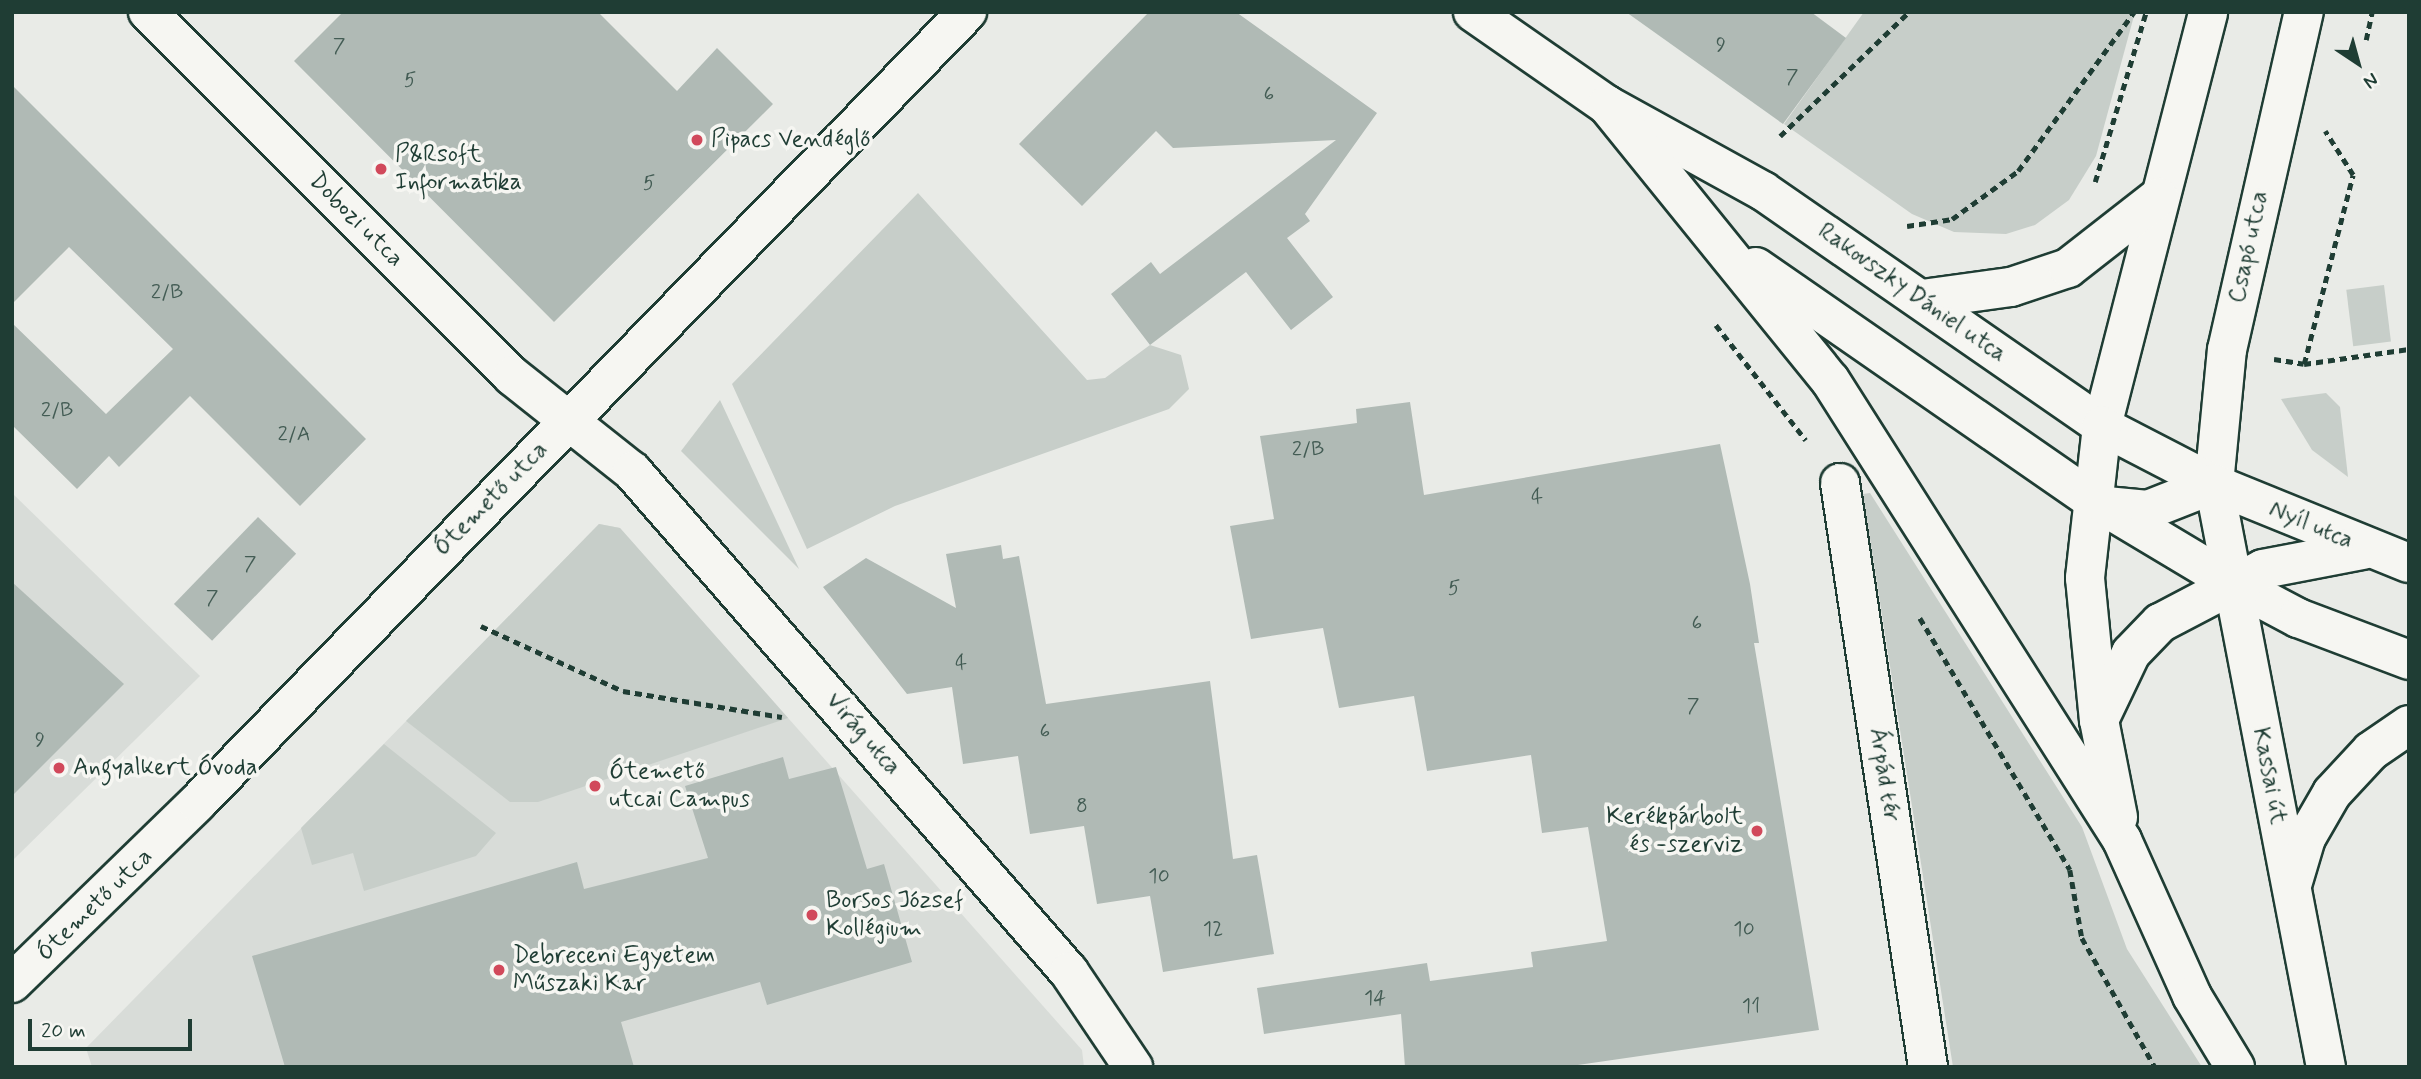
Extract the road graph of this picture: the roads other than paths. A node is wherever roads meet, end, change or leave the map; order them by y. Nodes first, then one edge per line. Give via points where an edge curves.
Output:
1 (148, 12) edge
2 (967, 12) edge
3 (1473, 12) edge
4 (2208, 12) edge
5 (2304, 12) edge
6 (1607, 105) junction
7 (2160, 197) junction
8 (1722, 244) junction
9 (1922, 299) junction
10 (572, 419) junction
11 (2102, 426) junction
12 (1840, 483) dead end
13 (2214, 484) junction
14 (2090, 498) junction
15 (2369, 550) junction
16 (2409, 563) edge
17 (2232, 583) junction
18 (2409, 660) edge
19 (2099, 720) junction
20 (2409, 724) edge
21 (2122, 840) junction
22 (2290, 890) junction
23 (12, 984) edge
24 (1133, 1067) edge
25 (1928, 1067) edge
26 (2235, 1067) edge
27 (2326, 1067) edge

1 - 10 main road, Dobozi utca via 512,376
2 - 10 main road, Ótemető utca
3 - 6 main road, Rakovszky Dániel utca
4 - 7 main road
5 - 13 main road, Csapó utca via 2227,350
6 - 8 main road, Rakovszky Dániel utca
6 - 9 main road, Rakovszky Dániel utca via 1763,191
7 - 9 main road via 2068,268 2011,287
7 - 11 main road
8 - 14 main road
8 - 21 main road via 1830,380
9 - 11 main road, Rakovszky Dániel utca
10 - 23 main road, Ótemető utca
10 - 24 main road, Virág utca via 632,471 861,732 1088,996
11 - 13 main road, Rakovszky Dániel utca
11 - 14 main road
12 - 25 main road, Árpád tér
13 - 14 main road via 2148,510
13 - 15 main road, Nyíl utca
13 - 17 main road, Kassai út
14 - 17 main road
14 - 19 main road via 2085,578
15 - 16 main road, Nyíl utca
15 - 17 main road via 2294,558
17 - 18 main road via 2298,618
17 - 19 main road via 2160,624 2131,653
17 - 22 main road, Kassai út
19 - 21 main road
20 - 22 main road via 2371,751 2332,793 2306,838
21 - 26 main road via 2192,996
22 - 27 main road, Kassai út

